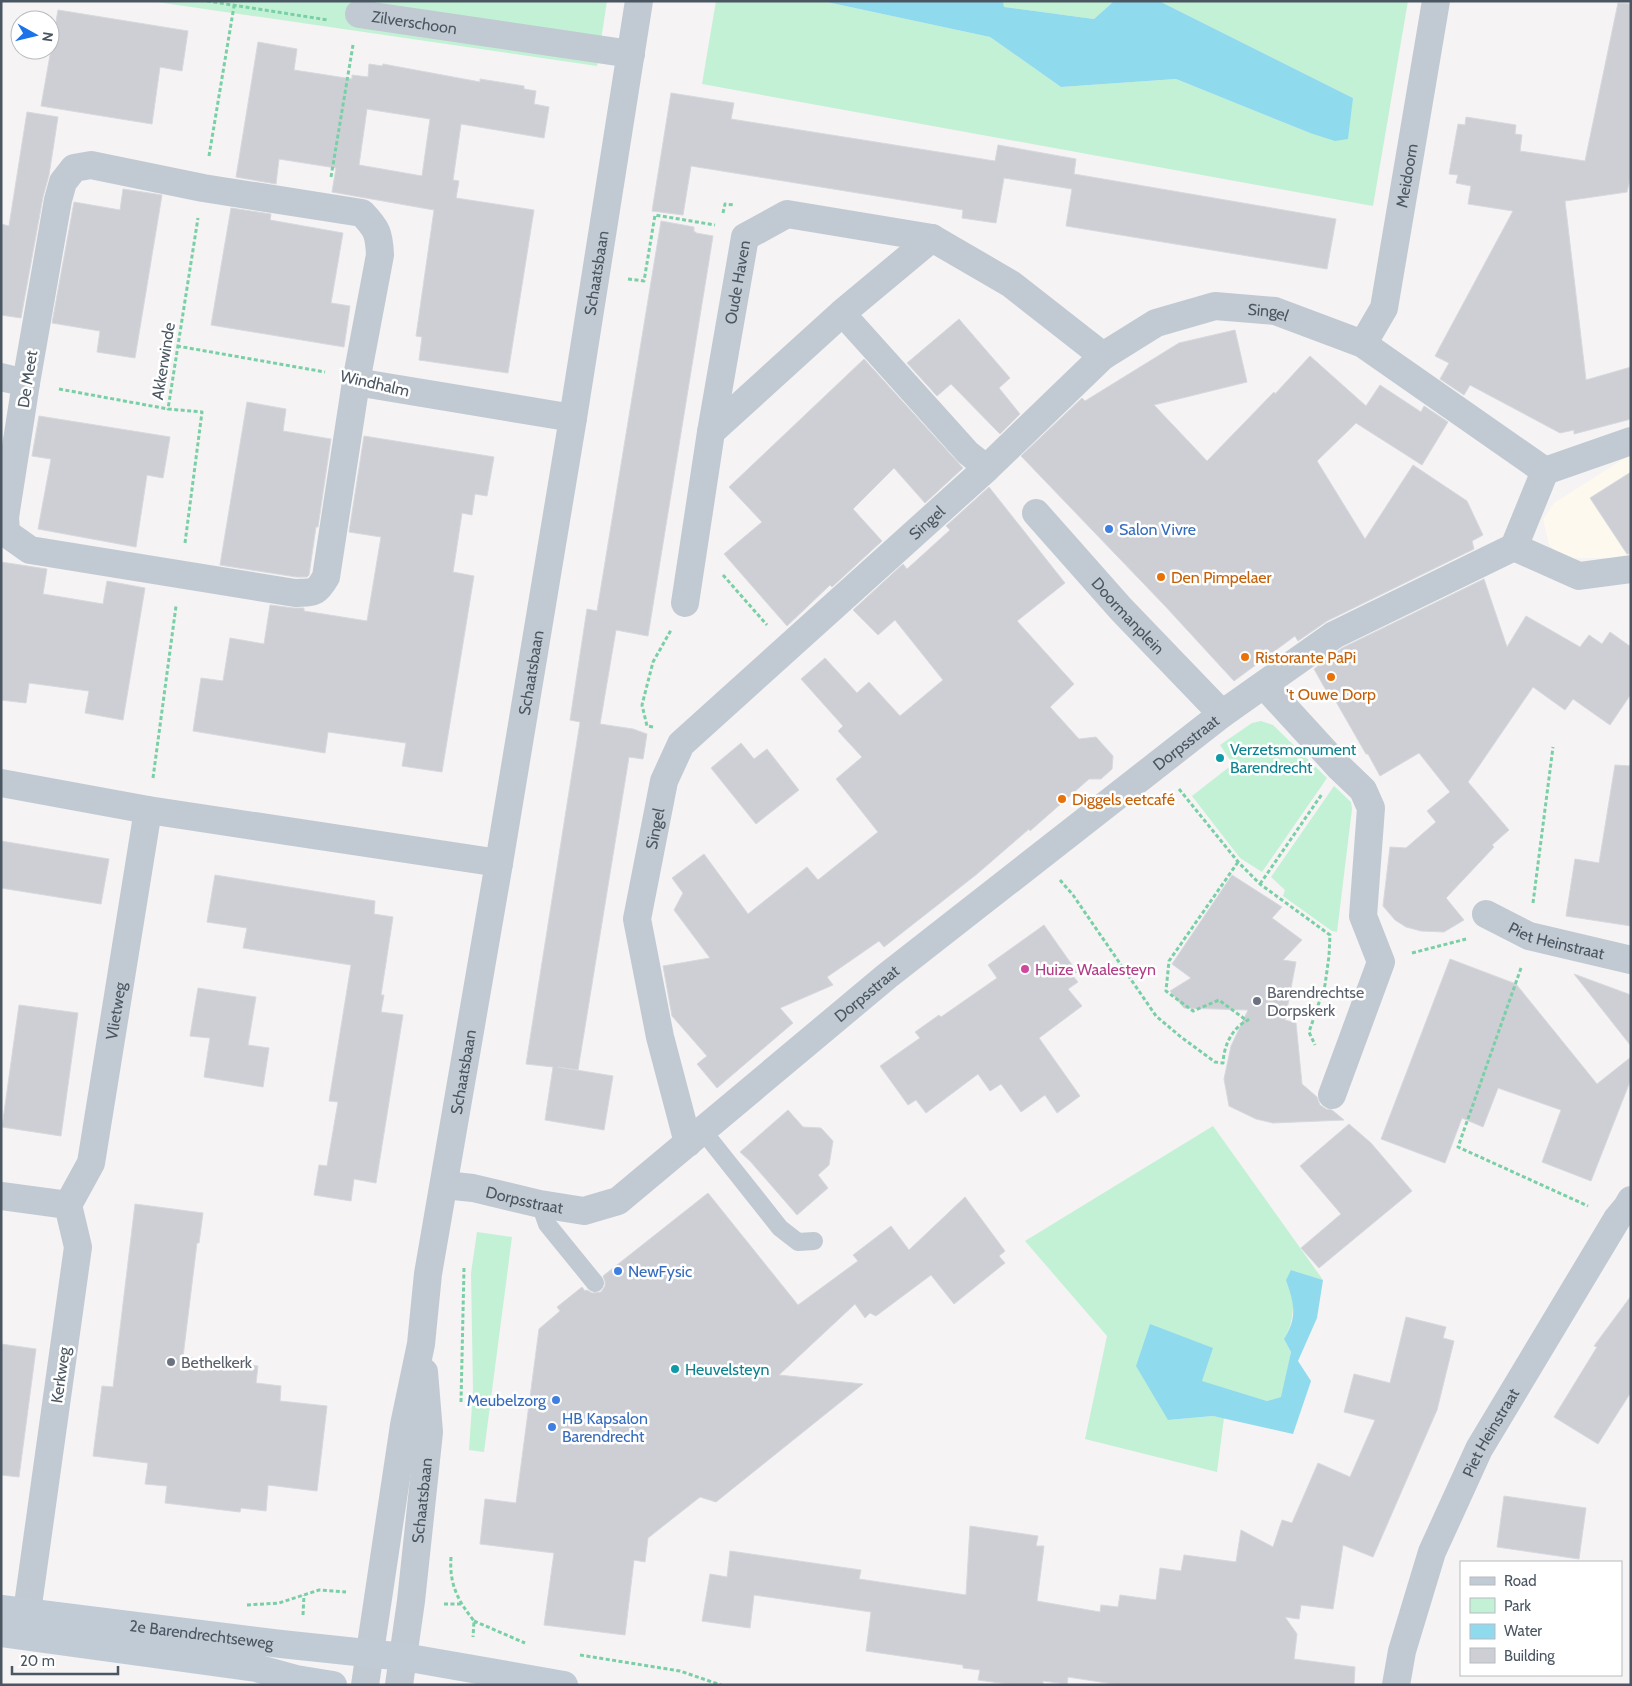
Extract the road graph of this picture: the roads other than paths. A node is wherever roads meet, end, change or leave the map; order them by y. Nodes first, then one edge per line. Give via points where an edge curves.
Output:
1 (640, 1) edge
2 (1436, 1) edge
3 (358, 19) road end
4 (631, 54) junction
5 (932, 238) junction
6 (842, 313) junction
7 (1363, 344) junction
8 (1102, 356) junction
9 (14, 380) edge
10 (356, 382) junction
11 (573, 418) junction
12 (711, 432) junction
13 (1631, 441) edge
14 (987, 468) junction
15 (1545, 471) junction
16 (1036, 513) dead end
17 (1514, 547) junction
18 (1631, 569) edge
19 (686, 603) road end
20 (1264, 685) junction
21 (1222, 714) junction
22 (1, 783) edge
23 (148, 810) junction
24 (499, 863) junction
25 (1486, 914) dead end
26 (1631, 960) edge
27 (1332, 1095) dead end
28 (696, 1137) junction
29 (444, 1185) junction
30 (1, 1196) edge
31 (540, 1204) junction
32 (68, 1205) junction
33 (1624, 1210) edge
34 (814, 1242) dead end
35 (595, 1283) dead end
36 (421, 1344) junction
37 (14, 1611) edge
38 (1, 1633) edge
39 (370, 1653) junction
40 (404, 1657) junction
41 (333, 1685) edge
42 (365, 1685) edge
43 (399, 1685) edge
44 (564, 1685) edge
45 (1396, 1685) edge

1 - 4 street, Schaatsbaan
2 - 7 street, Meidoorn via 1384,308
3 - 4 street, Zilverschoon
4 - 11 street, Schaatsbaan
5 - 6 street
5 - 8 street, Oude Haven via 1011,284
5 - 12 street, Oude Haven via 787,214 745,236
6 - 12 street
6 - 14 street via 968,453
7 - 8 street, Singel via 1275,311 1215,306 1156,323
7 - 15 street, Singel
8 - 14 street, Singel
9 - 10 street, De Meet via 6,533 30,550 295,593 320,588 326,577
9 - 10 street, De Meet via 62,182 74,168 91,165 203,188 362,213 379,235 380,255
10 - 11 street, Windhalm
11 - 24 street, Schaatsbaan
12 - 19 street, Oude Haven
13 - 15 street
14 - 28 street, Singel via 681,744 664,781 638,919 660,1037
15 - 17 street
16 - 21 street, Doormanplein via 1121,609
17 - 18 street via 1579,576
17 - 20 street, Dorpsstraat via 1334,635
20 - 21 street, Dorpsstraat
20 - 27 street via 1364,790 1371,808 1363,916 1381,962
21 - 28 street, Dorpsstraat via 888,976
22 - 23 street
23 - 24 street
23 - 32 street, Vlietweg via 91,1163
24 - 29 street, Schaatsbaan
25 - 26 street, Piet Heinstraat via 1529,936
28 - 31 street, Dorpsstraat via 618,1201 584,1211
28 - 34 lane via 780,1228 798,1242
29 - 31 street, Dorpsstraat via 473,1188
29 - 36 street, Schaatsbaan via 428,1274
30 - 32 street
31 - 35 lane via 547,1224
32 - 37 street, Kerkweg via 78,1247
33 - 45 street, Piet Heinstraat via 1479,1449 1432,1552 1402,1651
36 - 39 street, Schaatsbaan via 404,1425
36 - 40 street, Schaatsbaan via 429,1432
37 - 39 main road, 2e Barendrechtseweg
38 - 41 main road, 2e Barendrechtseweg via 256,1668
39 - 40 main road, 2e Barendrechtseweg
39 - 42 street, Schaatsbaan
40 - 43 street, Schaatsbaan
40 - 44 main road, 2e Barendrechtseweg

